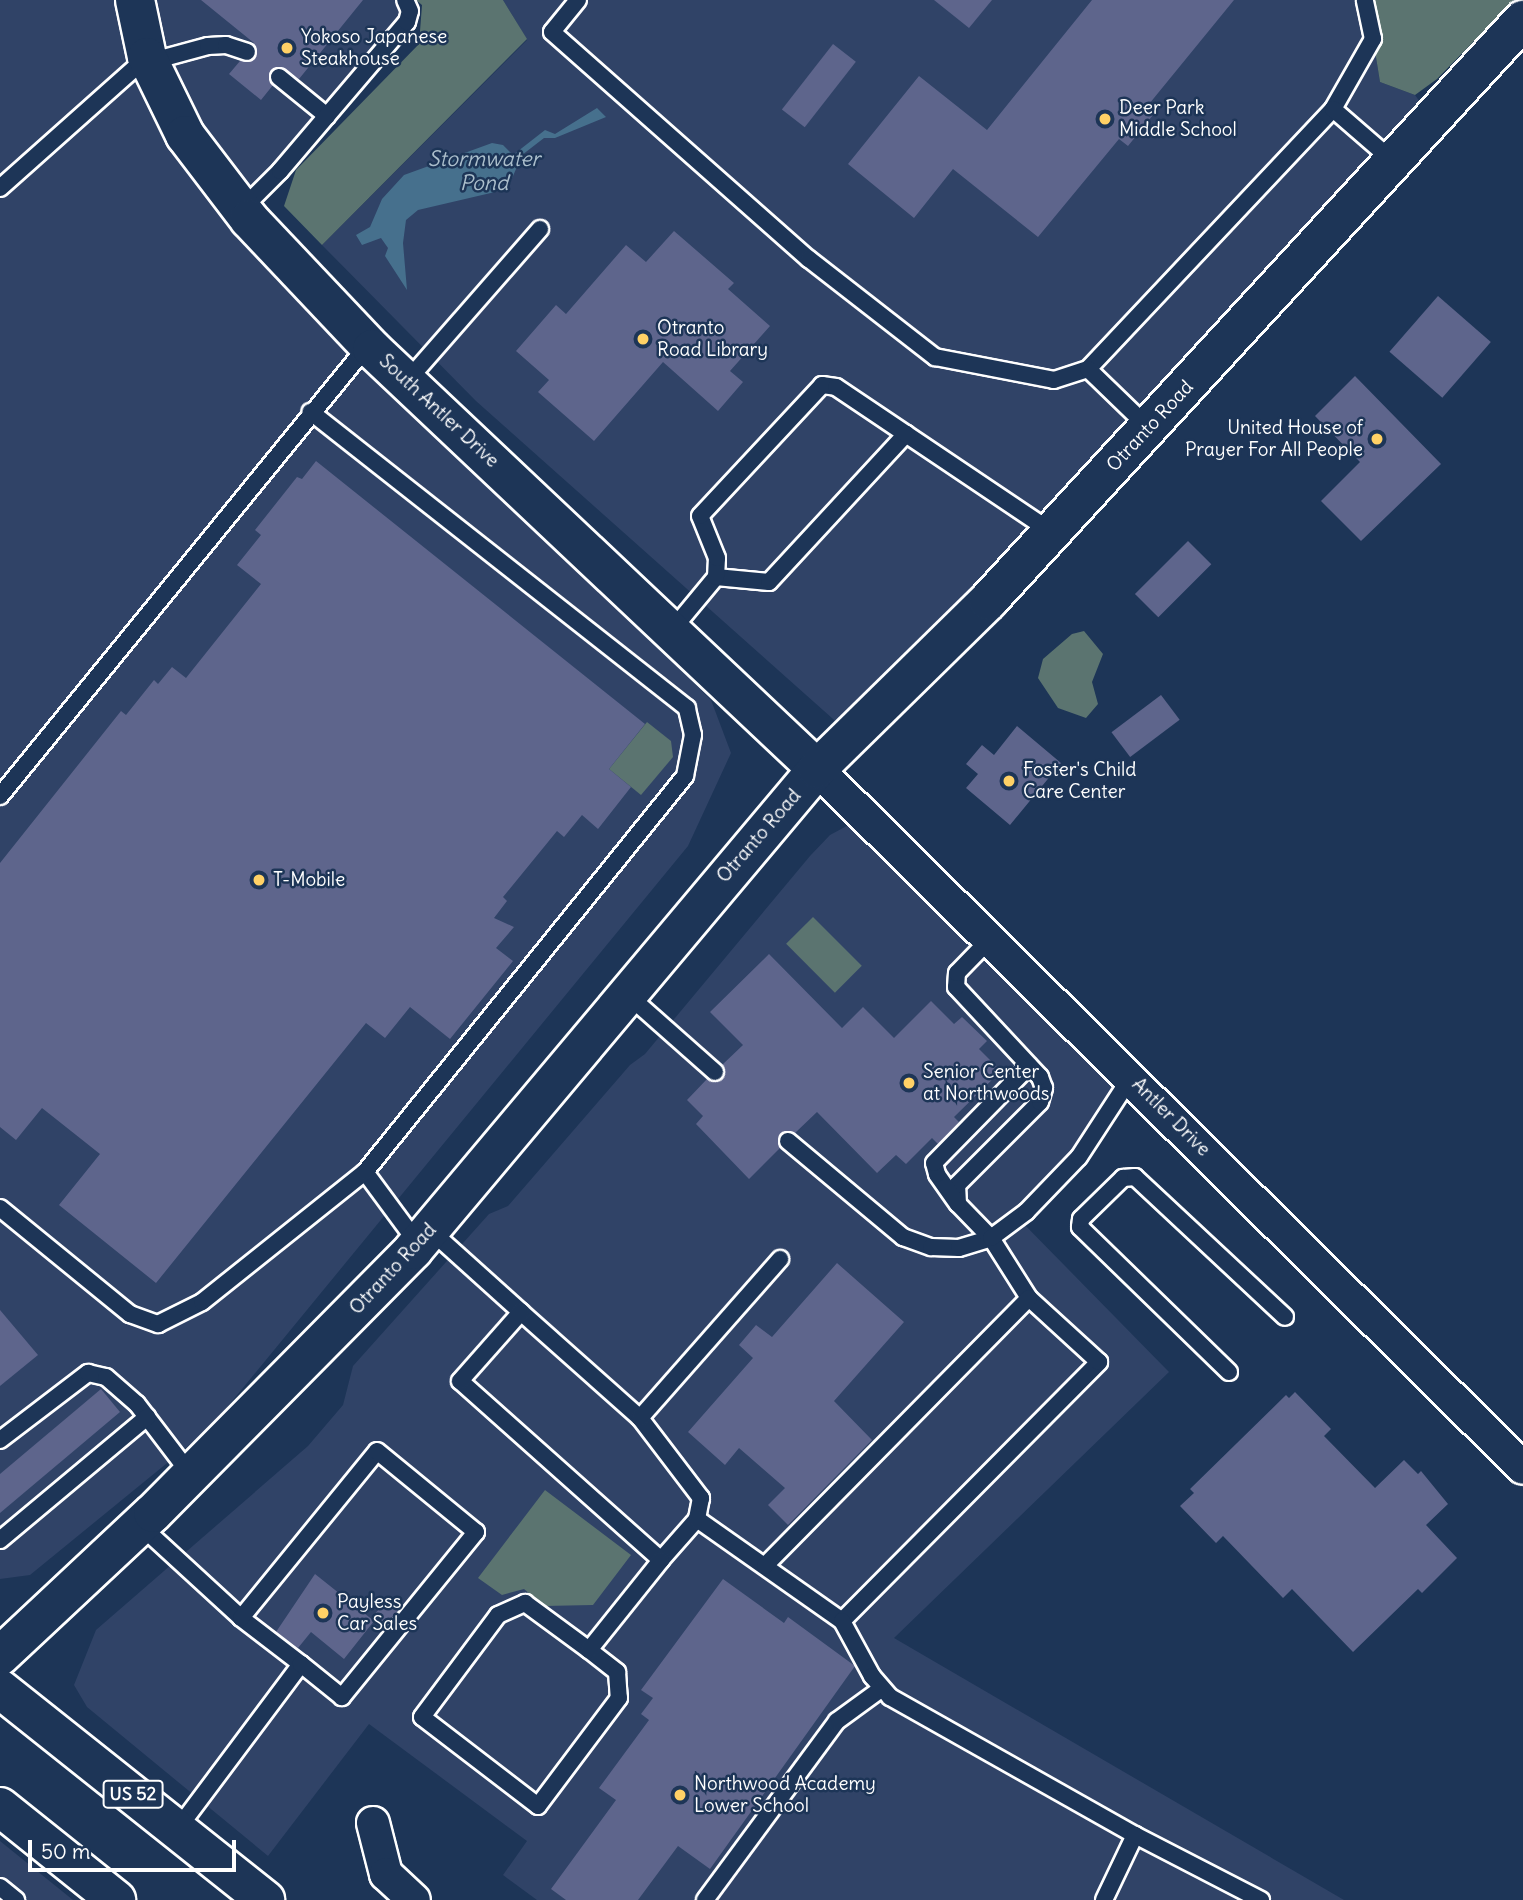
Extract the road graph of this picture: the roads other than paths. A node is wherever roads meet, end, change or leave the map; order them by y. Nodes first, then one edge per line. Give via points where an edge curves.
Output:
1 (135, 0) edge
2 (405, 0) edge
3 (578, 0) edge
4 (1365, 0) edge
5 (1523, 20) edge
6 (247, 52) dead end
7 (148, 60) junction
8 (279, 77) dead end
9 (1333, 109) junction
10 (327, 116) junction
11 (1393, 161) junction
12 (0, 188) edge
13 (242, 209) junction
14 (540, 229) dead end
15 (368, 345) junction
16 (1088, 369) junction
17 (407, 381) junction
18 (311, 412) junction
19 (1148, 427) junction
20 (906, 434) junction
21 (1052, 532) junction
22 (716, 577) junction
23 (672, 630) junction
24 (817, 769) junction
25 (0, 796) edge
26 (991, 938) junction
27 (628, 995) junction
28 (1029, 1066) junction
29 (715, 1072) dead end
30 (1131, 1077) junction
31 (788, 1141) dead end
32 (365, 1172) junction
33 (957, 1203) junction
34 (0, 1208) edge
35 (424, 1237) junction
36 (991, 1238) junction
37 (780, 1259) dead end
38 (1029, 1298) junction
39 (522, 1312) junction
40 (1285, 1317) dead end
41 (1229, 1372) dead end
42 (147, 1417) junction
43 (640, 1418) junction
44 (0, 1440) edge
45 (1523, 1468) edge
46 (191, 1475) junction
47 (697, 1519) junction
48 (140, 1525) junction
49 (0, 1540) edge
50 (661, 1560) junction
51 (765, 1566) junction
52 (241, 1618) junction
53 (842, 1621) junction
54 (589, 1650) junction
55 (0, 1656) edge
56 (301, 1664) junction
57 (0, 1689) edge
58 (880, 1689) junction
59 (0, 1807) edge
60 (373, 1823) dead end
61 (177, 1830) junction
62 (1135, 1835) junction
63 (0, 1887) edge
64 (1228, 1892) edge
65 (16, 1900) edge
66 (116, 1900) edge
67 (265, 1900) edge
68 (414, 1900) edge
69 (705, 1900) edge
70 (1104, 1900) edge
71 (1261, 1900) edge

1 - 7 main road, South Antler Drive
2 - 10 lane via 411,10 407,22
3 - 16 lane via 552,32 808,259 935,357 1054,380
4 - 9 lane via 1373,39
5 - 11 main road, Otranto Road
6 - 7 lane via 226,45 208,46
7 - 12 lane
7 - 13 main road, South Antler Drive via 185,135
8 - 10 lane
9 - 11 lane
9 - 16 lane
10 - 13 lane
11 - 19 main road, Otranto Road
13 - 15 main road, South Antler Drive
14 - 17 lane
15 - 17 main road, South Antler Drive
15 - 18 lane
16 - 19 lane
17 - 23 main road, South Antler Drive
18 - 25 lane
18 - 32 lane via 687,708 693,735 685,776
19 - 21 main road, Otranto Road
20 - 21 lane
20 - 22 lane via 769,582
20 - 22 lane via 836,387 822,385 700,516 716,558
21 - 24 main road, Otranto Road
22 - 23 lane
23 - 24 main road, South Antler Drive
24 - 26 street, Antler Drive
24 - 27 main road, Otranto Road
26 - 28 lane via 957,972 956,986
26 - 30 street, Antler Drive
27 - 29 lane
27 - 35 main road, Otranto Road
28 - 33 lane via 1044,1088 1040,1102 957,1185
28 - 33 lane via 934,1163
30 - 36 lane via 1079,1157 1026,1212
30 - 45 street, Antler Drive
31 - 36 lane via 903,1237 931,1247 959,1248
32 - 34 lane via 202,1302 158,1324 130,1314
32 - 35 lane
33 - 36 lane
35 - 39 lane
35 - 46 main road, Otranto Road
36 - 38 lane
37 - 43 lane
38 - 51 lane
38 - 53 lane via 1099,1362
39 - 43 lane
39 - 50 lane via 460,1381
40 - 41 lane via 1135,1177 1123,1178 1080,1219 1080,1227
42 - 44 lane via 106,1377 88,1373
42 - 46 lane
42 - 49 lane
43 - 47 lane via 701,1498
46 - 48 main road, Otranto Road
47 - 50 lane
47 - 51 lane
48 - 52 lane
48 - 55 main road, Otranto Road
50 - 54 lane
51 - 53 lane
52 - 56 lane
52 - 56 lane via 377,1451 476,1532 342,1697
53 - 58 lane
54 - 54 lane via 525,1603 498,1615 422,1717 538,1805 619,1698 617,1672
56 - 61 lane
57 - 61 main road, US 52
58 - 62 lane
58 - 69 lane via 837,1721
59 - 66 main road
60 - 68 street via 386,1874
61 - 67 main road, US 52
62 - 64 lane
62 - 70 lane
63 - 65 lane
64 - 71 lane

